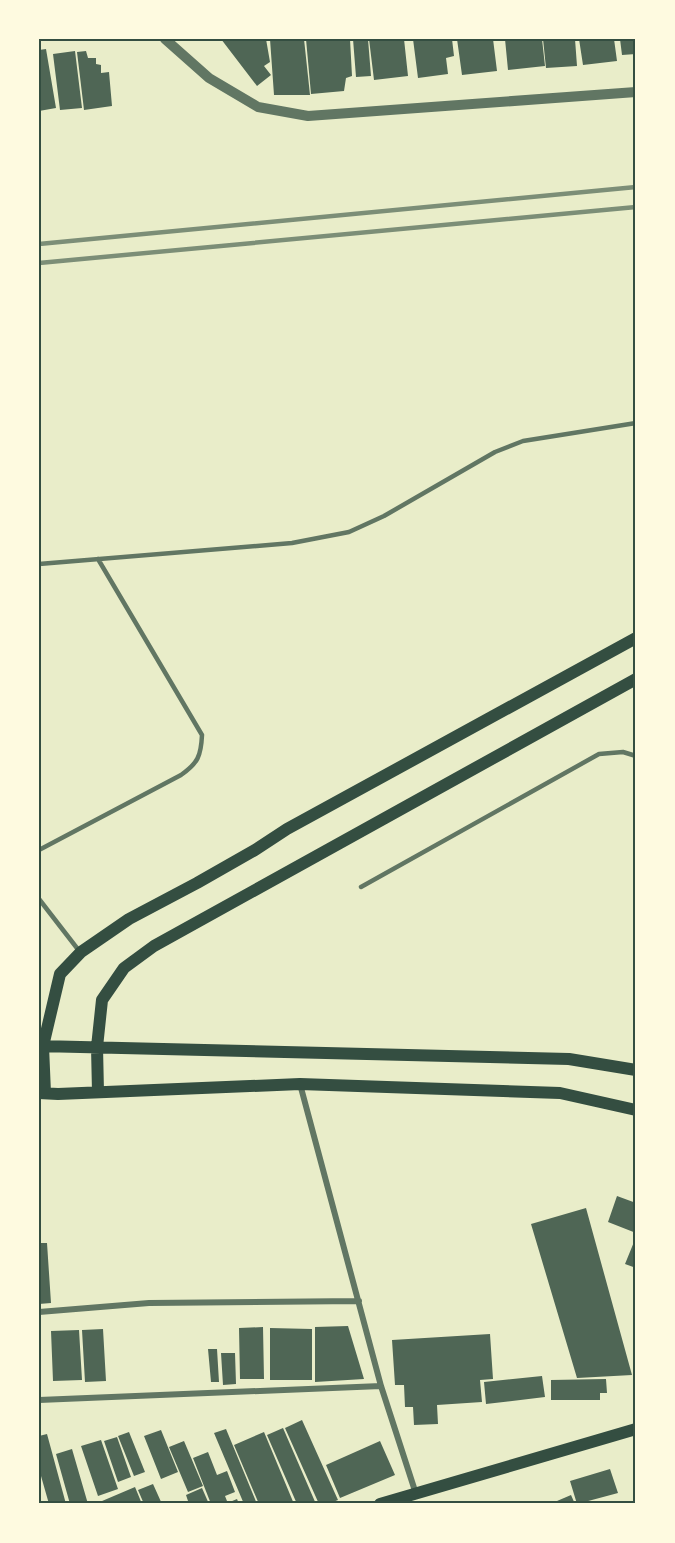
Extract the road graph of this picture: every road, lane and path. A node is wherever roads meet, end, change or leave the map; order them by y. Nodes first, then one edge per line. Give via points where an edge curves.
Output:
1 (165, 39) edge
2 (636, 92) edge
3 (636, 423) edge
4 (98, 560) junction
5 (39, 564) edge
6 (636, 638) edge
7 (636, 679) edge
8 (636, 756) edge
9 (39, 850) edge
10 (361, 887) dead end
11 (39, 899) edge
12 (81, 952) junction
13 (41, 1046) edge
14 (97, 1047) junction
15 (636, 1070) edge
16 (300, 1084) junction
17 (98, 1092) junction
18 (42, 1093) edge
19 (636, 1110) edge
20 (359, 1301) junction
21 (39, 1312) edge
22 (381, 1386) junction
23 (39, 1400) edge
24 (636, 1429) edge
25 (410, 1498) edge
26 (380, 1504) edge

1 - 2 street via 209,78 258,107 308,116
3 - 4 lane via 523,441 495,452 349,532 292,543
4 - 5 lane
4 - 9 lane via 202,735 201,752 193,767 181,775
6 - 12 main road via 287,829 129,919
7 - 14 main road via 154,946 124,968 102,1000
8 - 10 lane via 623,752 599,754
11 - 12 lane
12 - 13 main road via 60,974
13 - 14 main road
13 - 18 main road
14 - 15 main road via 569,1059
14 - 17 main road
16 - 17 main road
16 - 19 main road via 560,1094
16 - 20 street
17 - 18 main road
20 - 21 street via 149,1303
20 - 22 street
22 - 23 street
22 - 25 street
24 - 25 main road
25 - 26 main road

